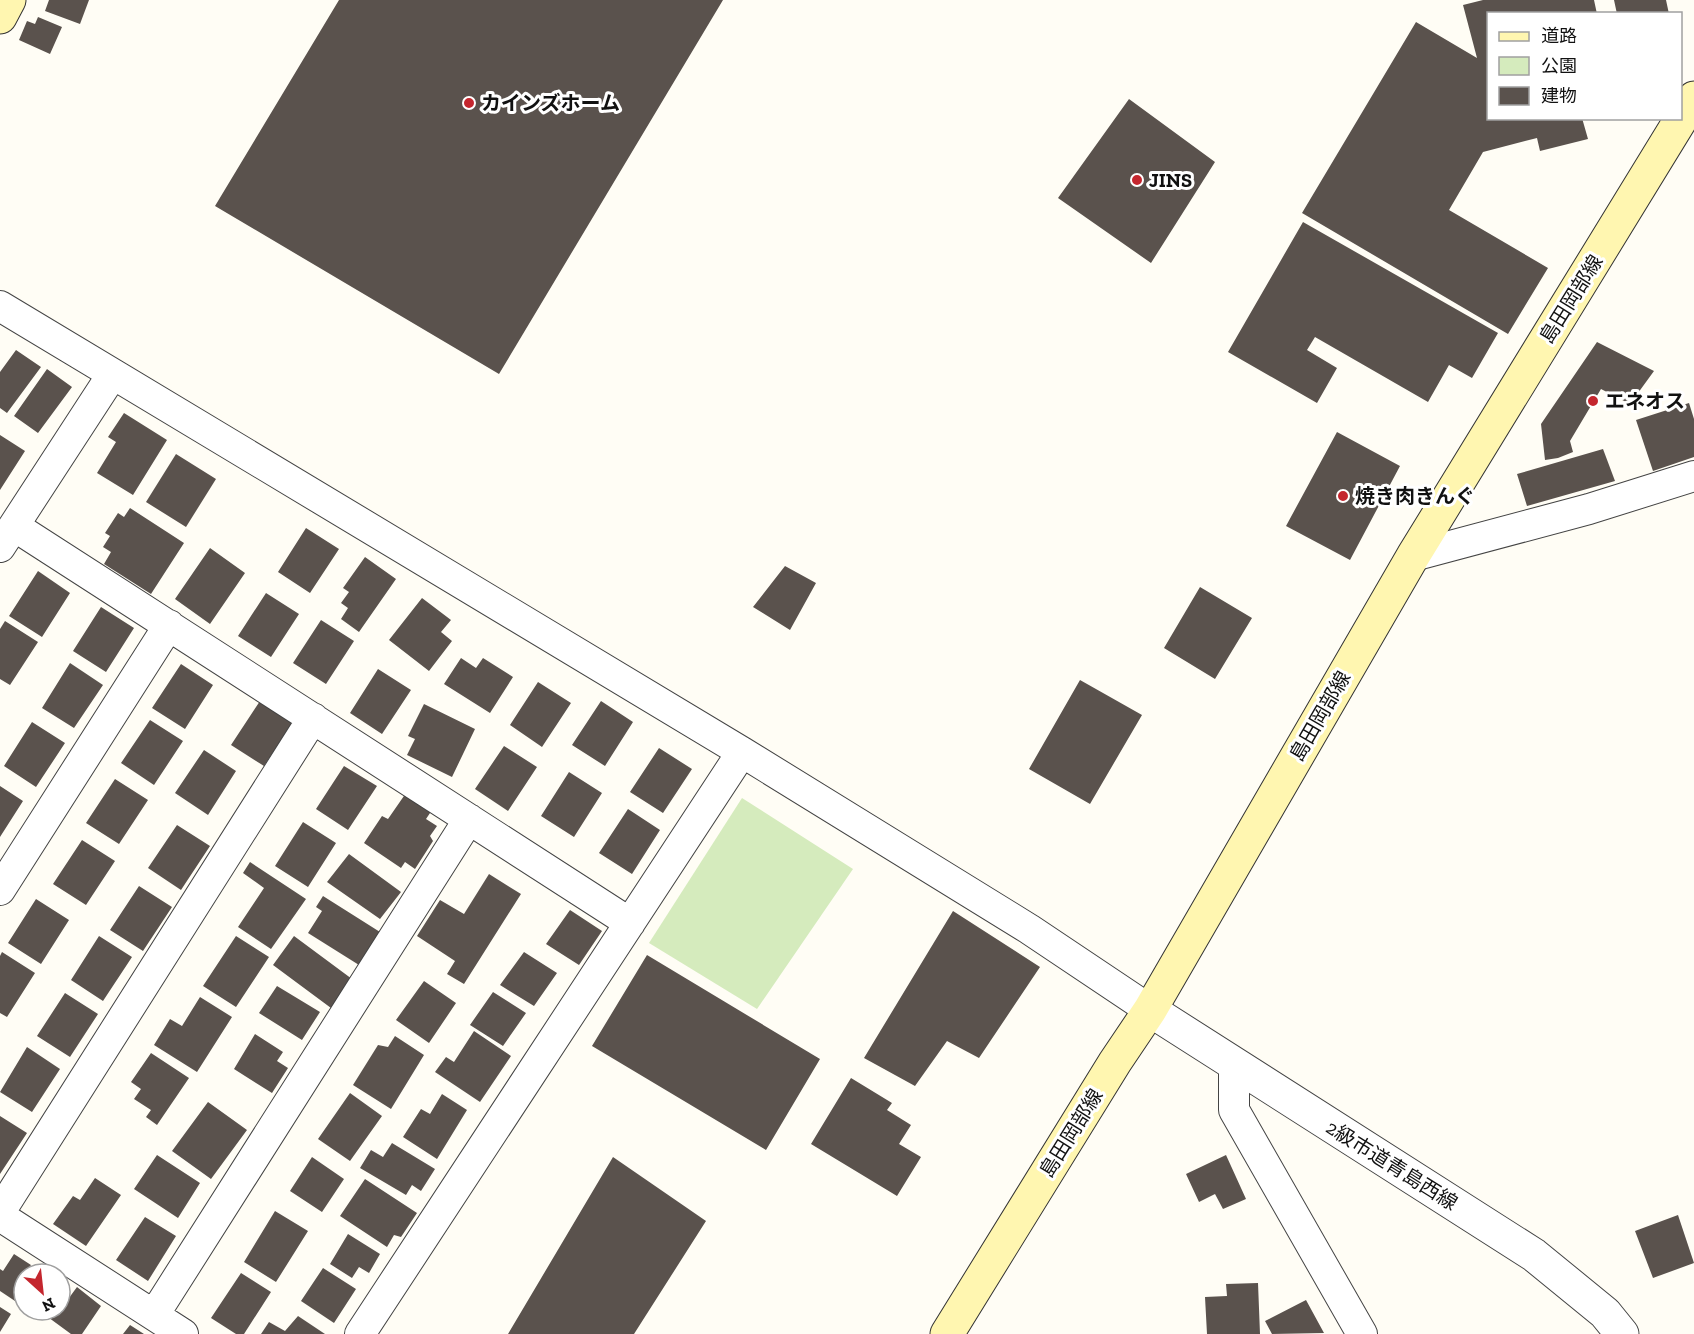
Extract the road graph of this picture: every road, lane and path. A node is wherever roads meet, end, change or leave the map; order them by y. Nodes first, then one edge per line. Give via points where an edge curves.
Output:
1 (9, 0) edge
2 (0, 17) edge
3 (1694, 98) edge
4 (1682, 118) edge
5 (1681, 120) edge
6 (0, 306) edge
7 (112, 375) junction
8 (1694, 476) edge
9 (7, 537) edge
10 (1413, 556) junction
11 (169, 625) junction
12 (313, 718) junction
13 (742, 752) junction
14 (469, 819) junction
15 (0, 890) edge
16 (630, 923) junction
17 (1149, 1010) junction
18 (1234, 1065) junction
19 (0, 1214) edge
20 (154, 1315) junction
21 (183, 1334) edge
22 (360, 1334) edge
23 (947, 1334) edge
24 (1362, 1334) edge
25 (1622, 1334) edge

1 - 2 main road
3 - 4 main road, 島田岡部線
5 - 10 main road, 島田岡部線
6 - 7 street
7 - 9 street
7 - 13 street
8 - 10 street
9 - 11 street
10 - 17 main road, 島田岡部線
11 - 12 street
11 - 15 street
12 - 14 street
12 - 19 street
13 - 16 street
13 - 17 street via 1029,928
14 - 16 street
14 - 20 street
16 - 22 street
17 - 18 street, 2級市道青島西線
17 - 23 main road, 島田岡部線
18 - 24 street via 1234,1110
18 - 25 street, 2級市道青島西線 via 1534,1255 1605,1313
19 - 20 street
20 - 21 street

